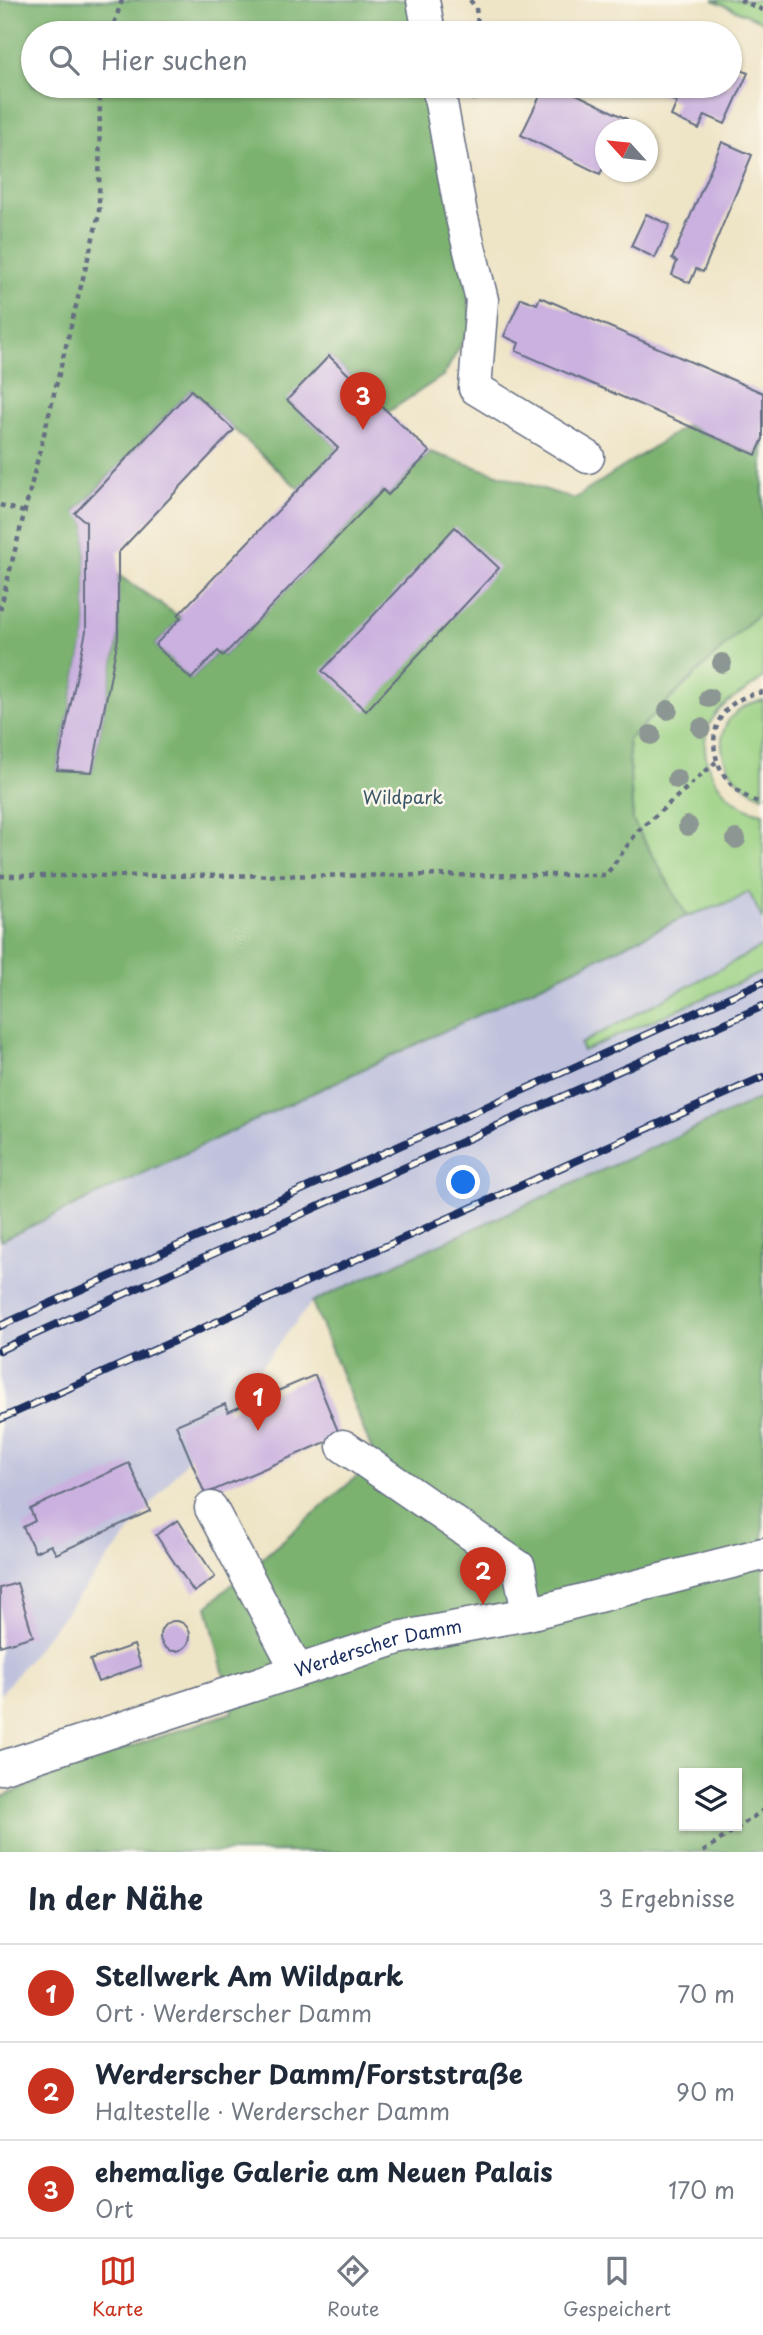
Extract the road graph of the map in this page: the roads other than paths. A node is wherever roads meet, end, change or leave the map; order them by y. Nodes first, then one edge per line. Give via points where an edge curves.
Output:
1 (423, 0) edge
2 (427, 21) edge
3 (440, 98) edge
4 (588, 457) dead end
5 (344, 1446) dead end
6 (211, 1508) dead end
7 (763, 1554) edge
8 (528, 1614) junction
9 (297, 1670) junction
10 (9, 1756) edge

1 - 2 street
3 - 4 street via 482,300 475,388
5 - 8 street via 519,1567
6 - 9 street
7 - 8 street, Werderscher Damm
8 - 9 street, Werderscher Damm via 398,1638
9 - 10 street, Werderscher Damm

